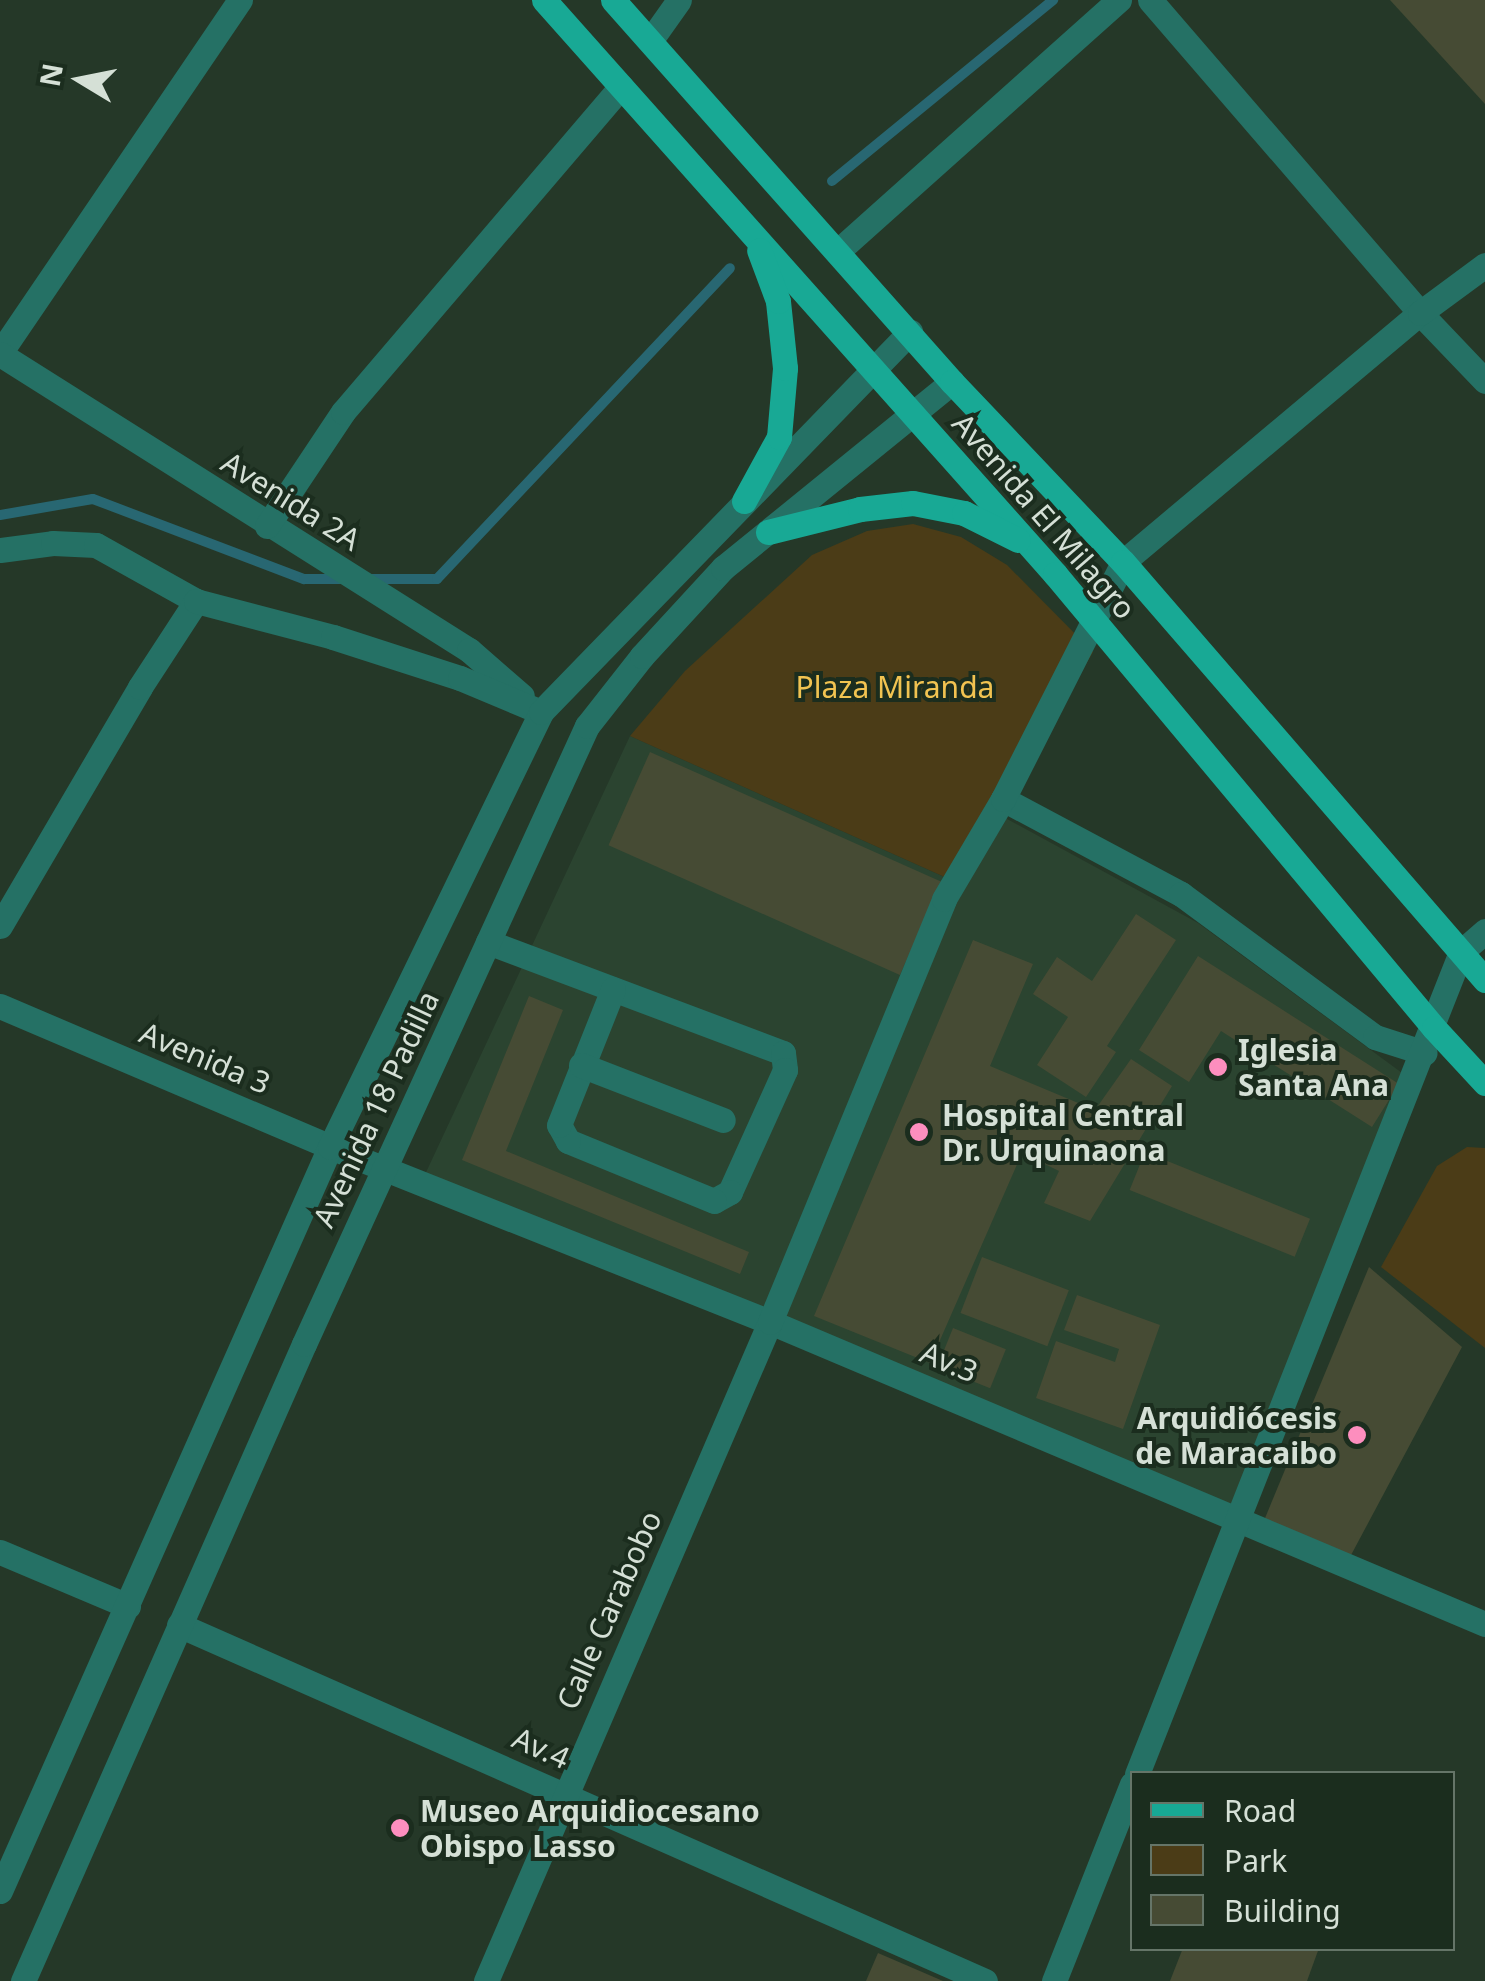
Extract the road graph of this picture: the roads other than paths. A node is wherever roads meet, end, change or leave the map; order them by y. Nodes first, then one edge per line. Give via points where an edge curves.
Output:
1 (240, 0) edge
2 (544, 0) edge
3 (613, 0) edge
4 (679, 0) edge
5 (1118, 0) edge
6 (1150, 0) edge
7 (650, 41) junction
8 (622, 87) junction
9 (754, 236) junction
10 (838, 252) junction
11 (1485, 265) edge
12 (1420, 313) junction
13 (910, 332) junction
14 (0, 353) edge
15 (871, 367) junction
16 (1485, 381) edge
17 (952, 382) junction
18 (915, 416) junction
19 (744, 501) junction
20 (268, 526) junction
21 (768, 532) junction
22 (1031, 547) junction
23 (0, 550) edge
24 (1123, 562) junction
25 (196, 600) junction
26 (1094, 623) junction
27 (542, 712) junction
28 (1003, 799) junction
29 (0, 926) edge
30 (1485, 932) edge
31 (488, 942) junction
32 (1461, 952) junction
33 (1485, 980) edge
34 (613, 989) junction
35 (0, 1006) edge
36 (1430, 1041) junction
37 (581, 1065) junction
38 (1485, 1083) edge
39 (723, 1120) dead end
40 (330, 1147) junction
41 (384, 1169) junction
42 (770, 1322) junction
43 (1236, 1520) junction
44 (0, 1552) edge
45 (128, 1606) junction
46 (1485, 1624) edge
47 (180, 1626) junction
48 (1137, 1771) edge
49 (1130, 1789) edge
50 (565, 1794) junction
51 (0, 1892) edge
52 (24, 1981) edge
53 (486, 1981) edge
54 (985, 1981) edge
55 (1054, 1981) edge

1 - 14 street
2 - 8 main road, Avenida El Milagro
3 - 7 main road, Avenida El Milagro
4 - 7 street
5 - 10 street
6 - 12 street
7 - 10 main road, Avenida El Milagro
8 - 9 main road, Avenida El Milagro
8 - 20 street via 342,412
9 - 15 main road, Avenida El Milagro
9 - 19 main road via 778,301 786,368 779,437
10 - 13 main road, Avenida El Milagro
11 - 12 street
12 - 16 street
12 - 24 street
13 - 15 street, Avenida 18 Padilla
13 - 17 main road, Avenida El Milagro
14 - 20 street, Avenida 2A
15 - 18 main road, Avenida El Milagro
15 - 19 street, Avenida 18 Padilla
17 - 18 street, Avenida 18 Padilla
17 - 24 main road, Avenida El Milagro
18 - 21 street, Avenida 18 Padilla
18 - 22 main road, Avenida El Milagro
19 - 27 street, Avenida 18 Padilla
20 - 27 street, Avenida 2A via 469,650
21 - 22 main road via 912,503 964,514
21 - 31 street, Avenida 18 Padilla via 723,568 588,726
22 - 26 main road, Avenida El Milagro
23 - 25 street via 96,544
24 - 26 street, Calle Carabobo
24 - 32 main road, Avenida El Milagro
25 - 27 street via 333,636
25 - 29 street
26 - 28 street, Calle Carabobo
26 - 36 main road, Avenida El Milagro
27 - 40 street, Avenida 18 Padilla
28 - 36 street via 1181,894 1375,1036
28 - 42 street, Calle Carabobo via 944,899
30 - 32 street
31 - 34 street
31 - 41 street, Avenida 18 Padilla
32 - 33 main road, Avenida El Milagro
32 - 36 street
34 - 37 street
34 - 37 street via 782,1053 785,1070 730,1192 714,1200 568,1142 559,1125
35 - 40 street, Avenida 3
36 - 38 main road, Avenida El Milagro
36 - 43 street
37 - 39 street
40 - 41 street, Avenida 3
40 - 45 street, Avenida 18 Padilla
41 - 42 street, Av.3
41 - 47 street, Avenida 18 Padilla
42 - 43 street, Av.3
42 - 50 street, Calle Carabobo
43 - 46 street, Av.3
43 - 48 street
44 - 45 street
45 - 51 street, Avenida 18 Padilla
47 - 50 street, Av.4
47 - 52 street, Avenida 18 Padilla
49 - 55 street
50 - 53 street, Calle Carabobo
50 - 54 street, Av.4

